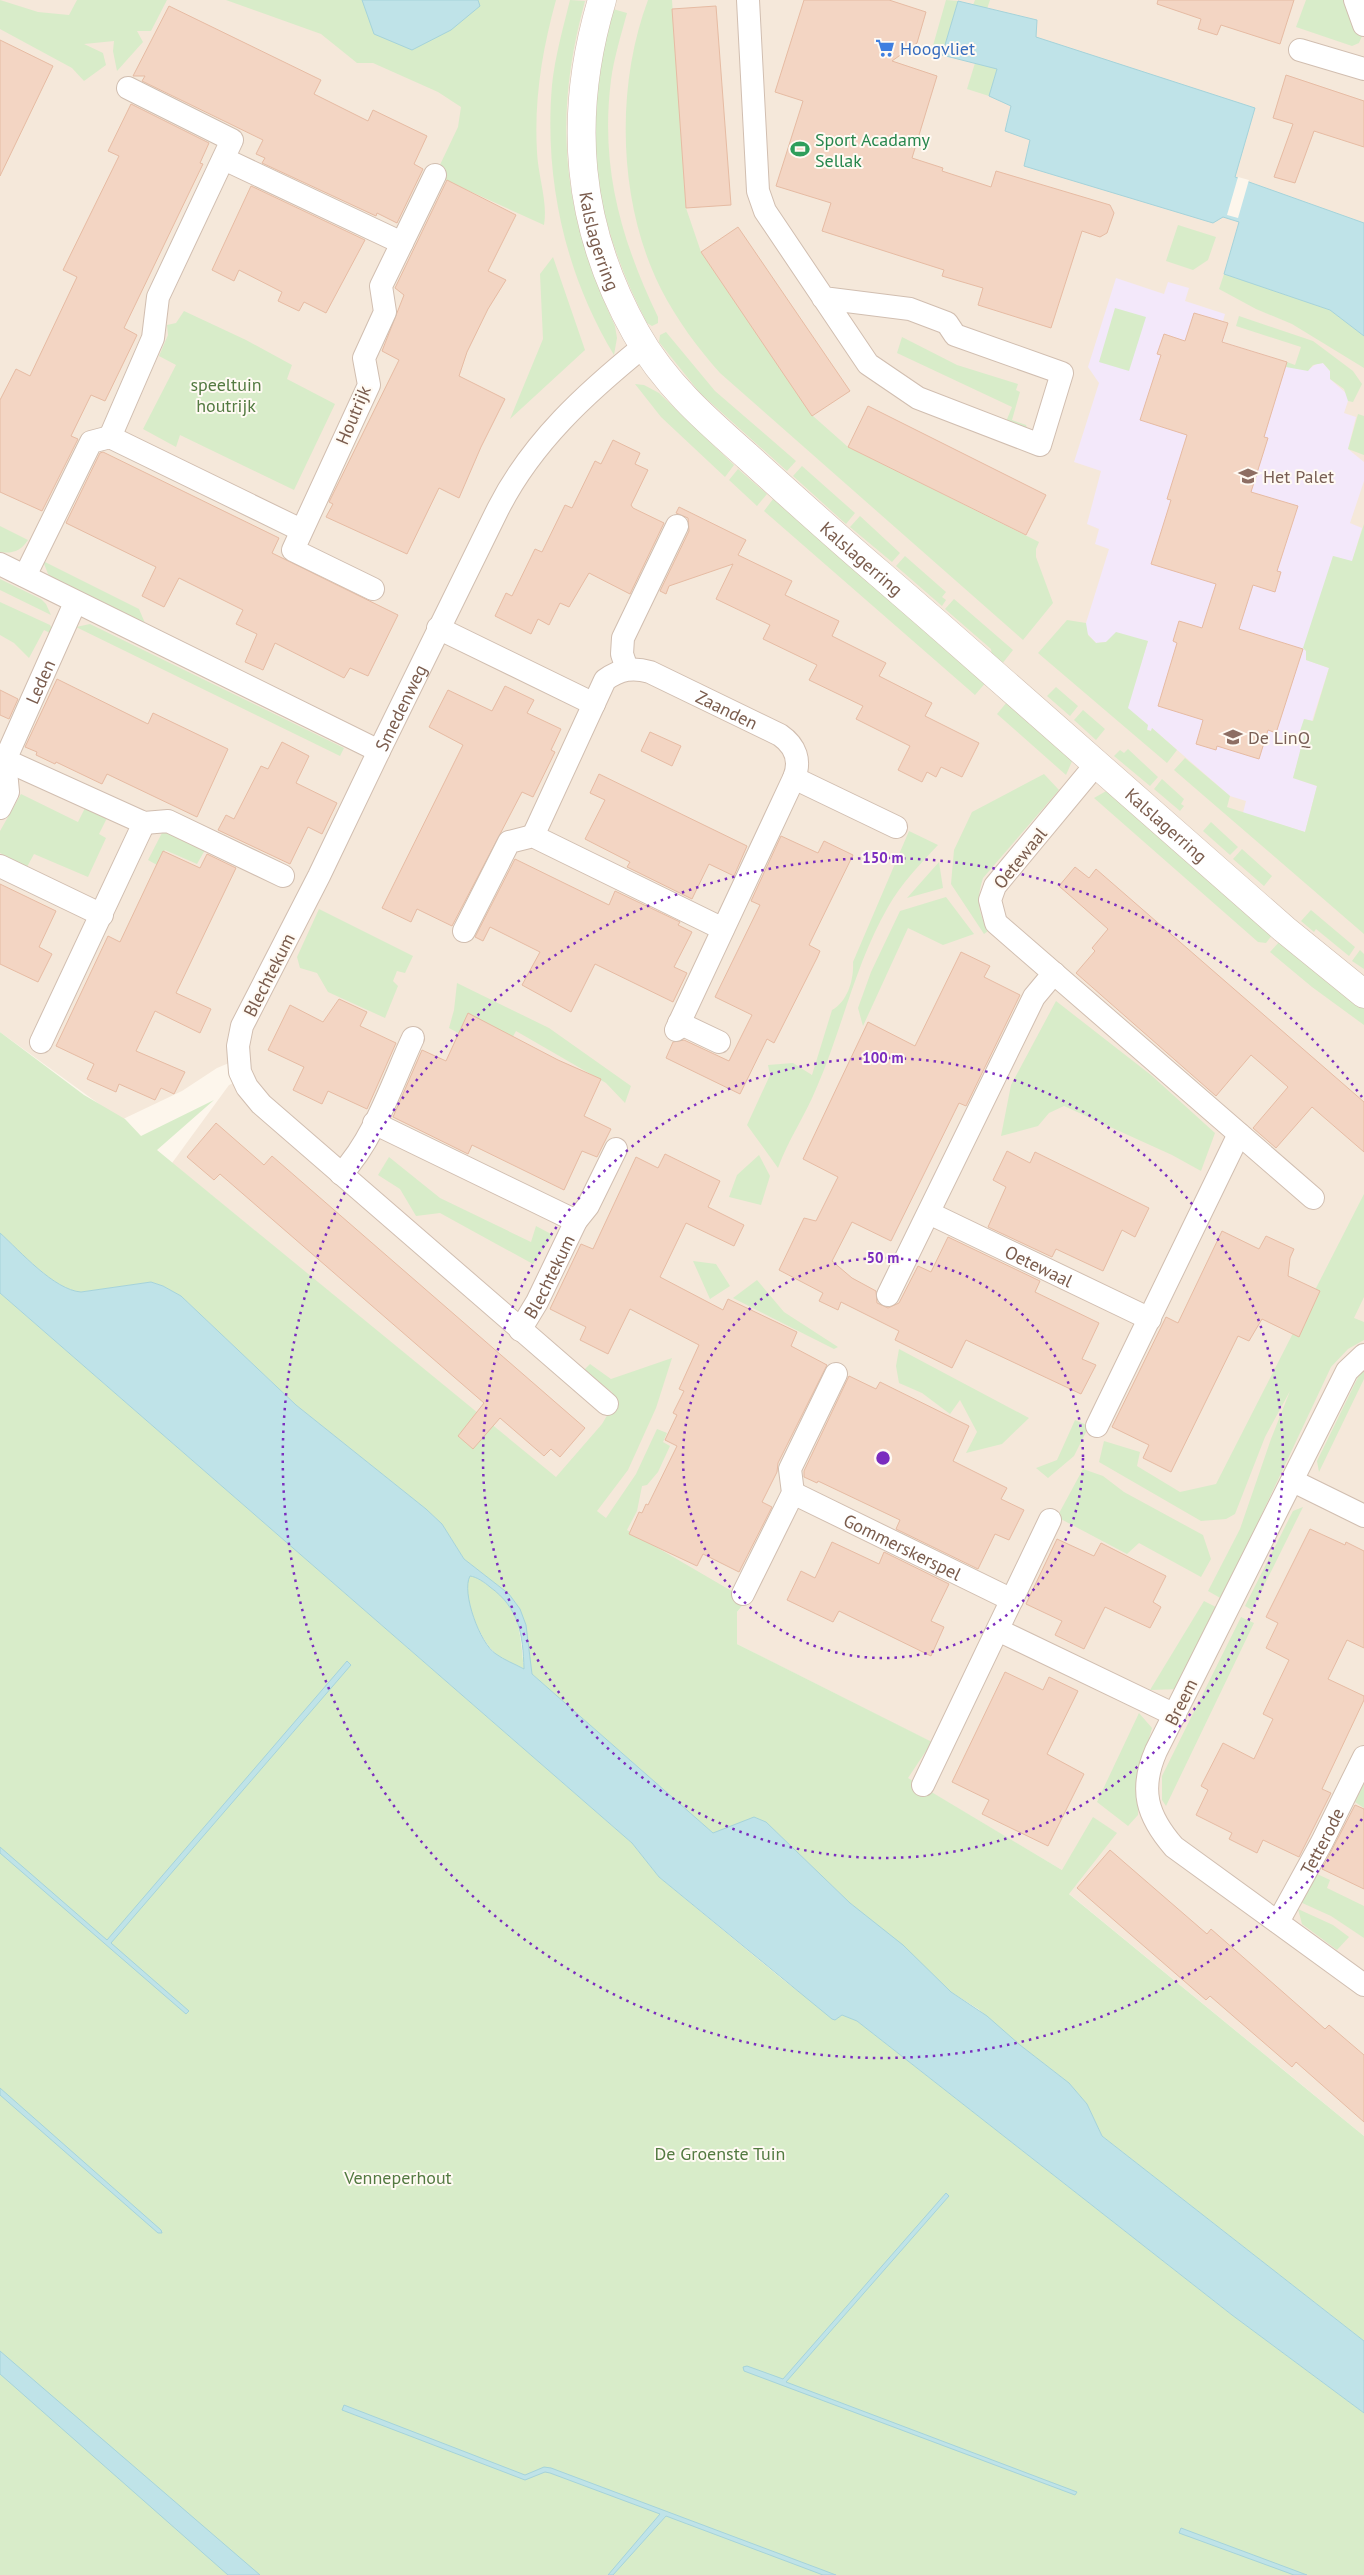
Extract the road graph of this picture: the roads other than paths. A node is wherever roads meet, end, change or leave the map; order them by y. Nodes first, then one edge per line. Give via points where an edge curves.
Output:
1 (602, 0) edge
2 (748, 0) edge
3 (1355, 0) edge
4 (1364, 26) edge
5 (1300, 50) dead end
6 (1364, 69) edge
7 (128, 88) dead end
8 (224, 159) junction
9 (435, 175) dead end
10 (402, 243) junction
11 (823, 298) junction
12 (644, 346) junction
13 (110, 437) junction
14 (677, 526) dead end
15 (301, 530) junction
16 (0, 564) edge
17 (25, 576) junction
18 (373, 589) dead end
19 (75, 603) junction
20 (438, 628) junction
21 (627, 669) junction
22 (594, 704) junction
23 (379, 751) junction
24 (5, 760) junction
25 (1098, 763) junction
26 (794, 778) junction
27 (0, 808) edge
28 (144, 823) junction
29 (896, 827) dead end
30 (533, 836) junction
31 (0, 866) edge
32 (283, 876) dead end
33 (102, 915) junction
34 (723, 929) junction
35 (464, 931) dead end
36 (1054, 973) junction
37 (1364, 994) edge
38 (413, 1038) dead end
39 (41, 1042) dead end
40 (719, 1042) dead end
41 (374, 1123) junction
42 (1239, 1134) junction
43 (616, 1149) dead end
44 (341, 1174) junction
45 (1313, 1198) dead end
46 (929, 1212) junction
47 (576, 1221) junction
48 (888, 1295) dead end
49 (1150, 1318) junction
50 (520, 1330) junction
51 (1364, 1355) edge
52 (836, 1374) dead end
53 (607, 1404) dead end
54 (1098, 1426) dead end
55 (1292, 1481) junction
56 (793, 1493) junction
57 (1364, 1516) edge
58 (1050, 1520) dead end
59 (743, 1594) dead end
60 (1012, 1600) junction
61 (998, 1630) junction
62 (1175, 1715) junction
63 (1364, 1757) edge
64 (923, 1785) dead end
65 (1278, 1922) junction
66 (1364, 1985) edge

1 - 12 street, Kalslagerring via 587,58 583,91 580,133 583,180 587,208 601,255 620,302
2 - 11 street via 758,191 765,211
3 - 4 street
5 - 6 street
7 - 8 street via 232,140
8 - 10 street
8 - 13 street via 158,297 153,338
9 - 10 street, Houtrijk
10 - 15 street, Houtrijk via 381,286 386,312 364,358 369,385
11 - 11 street via 868,364 918,398 1040,445 1062,373 954,334 948,322 910,309
12 - 20 street, Smedenweg via 580,400 539,444 507,491
12 - 25 street, Kalslagerring via 674,388 718,431
13 - 15 street
13 - 17 street via 91,442
14 - 21 street via 623,638 622,654
15 - 18 street, Houtrijk via 293,550
16 - 17 street, Smedenweg
17 - 19 street, Smedenweg
19 - 23 street, Smedenweg
19 - 24 street, Leden
20 - 22 street
20 - 23 street, Smedenweg
21 - 22 street via 615,672 605,680
21 - 26 street, Zaanden via 650,672 780,735 796,754
22 - 30 street
23 - 44 street, Blechtekum via 245,1019 238,1046 242,1078 254,1096
24 - 27 street, Leden via 8,792
24 - 28 street
25 - 36 street, Oetewaal via 1004,872 990,900 996,923
25 - 37 street, Kalslagerring via 1284,929
26 - 29 street
26 - 34 street, Zaanden
28 - 32 street via 168,821
28 - 33 street
30 - 34 street
30 - 35 street via 509,842
31 - 33 street
33 - 39 street
34 - 40 street, Zaanden via 678,1026
36 - 42 street, Oetewaal
36 - 46 street via 1034,997
38 - 41 street
41 - 44 street
41 - 47 street, Blechtekum
42 - 45 street, Oetewaal
42 - 49 street
43 - 47 street, Blechtekum via 588,1206
44 - 50 street, Blechtekum
46 - 48 street
46 - 49 street, Oetewaal
47 - 50 street, Blechtekum
49 - 54 street
50 - 53 street, Blechtekum
51 - 55 street, Breem via 1347,1371
52 - 56 street via 790,1469
55 - 57 street
55 - 62 street, Breem
56 - 59 street
56 - 60 street, Gommerskerspel
58 - 60 street
60 - 61 street
61 - 62 street
61 - 64 street
62 - 65 street, Breem via 1148,1776 1148,1802 1155,1822 1185,1856
63 - 65 street, Tetterode
65 - 66 street, Breem

